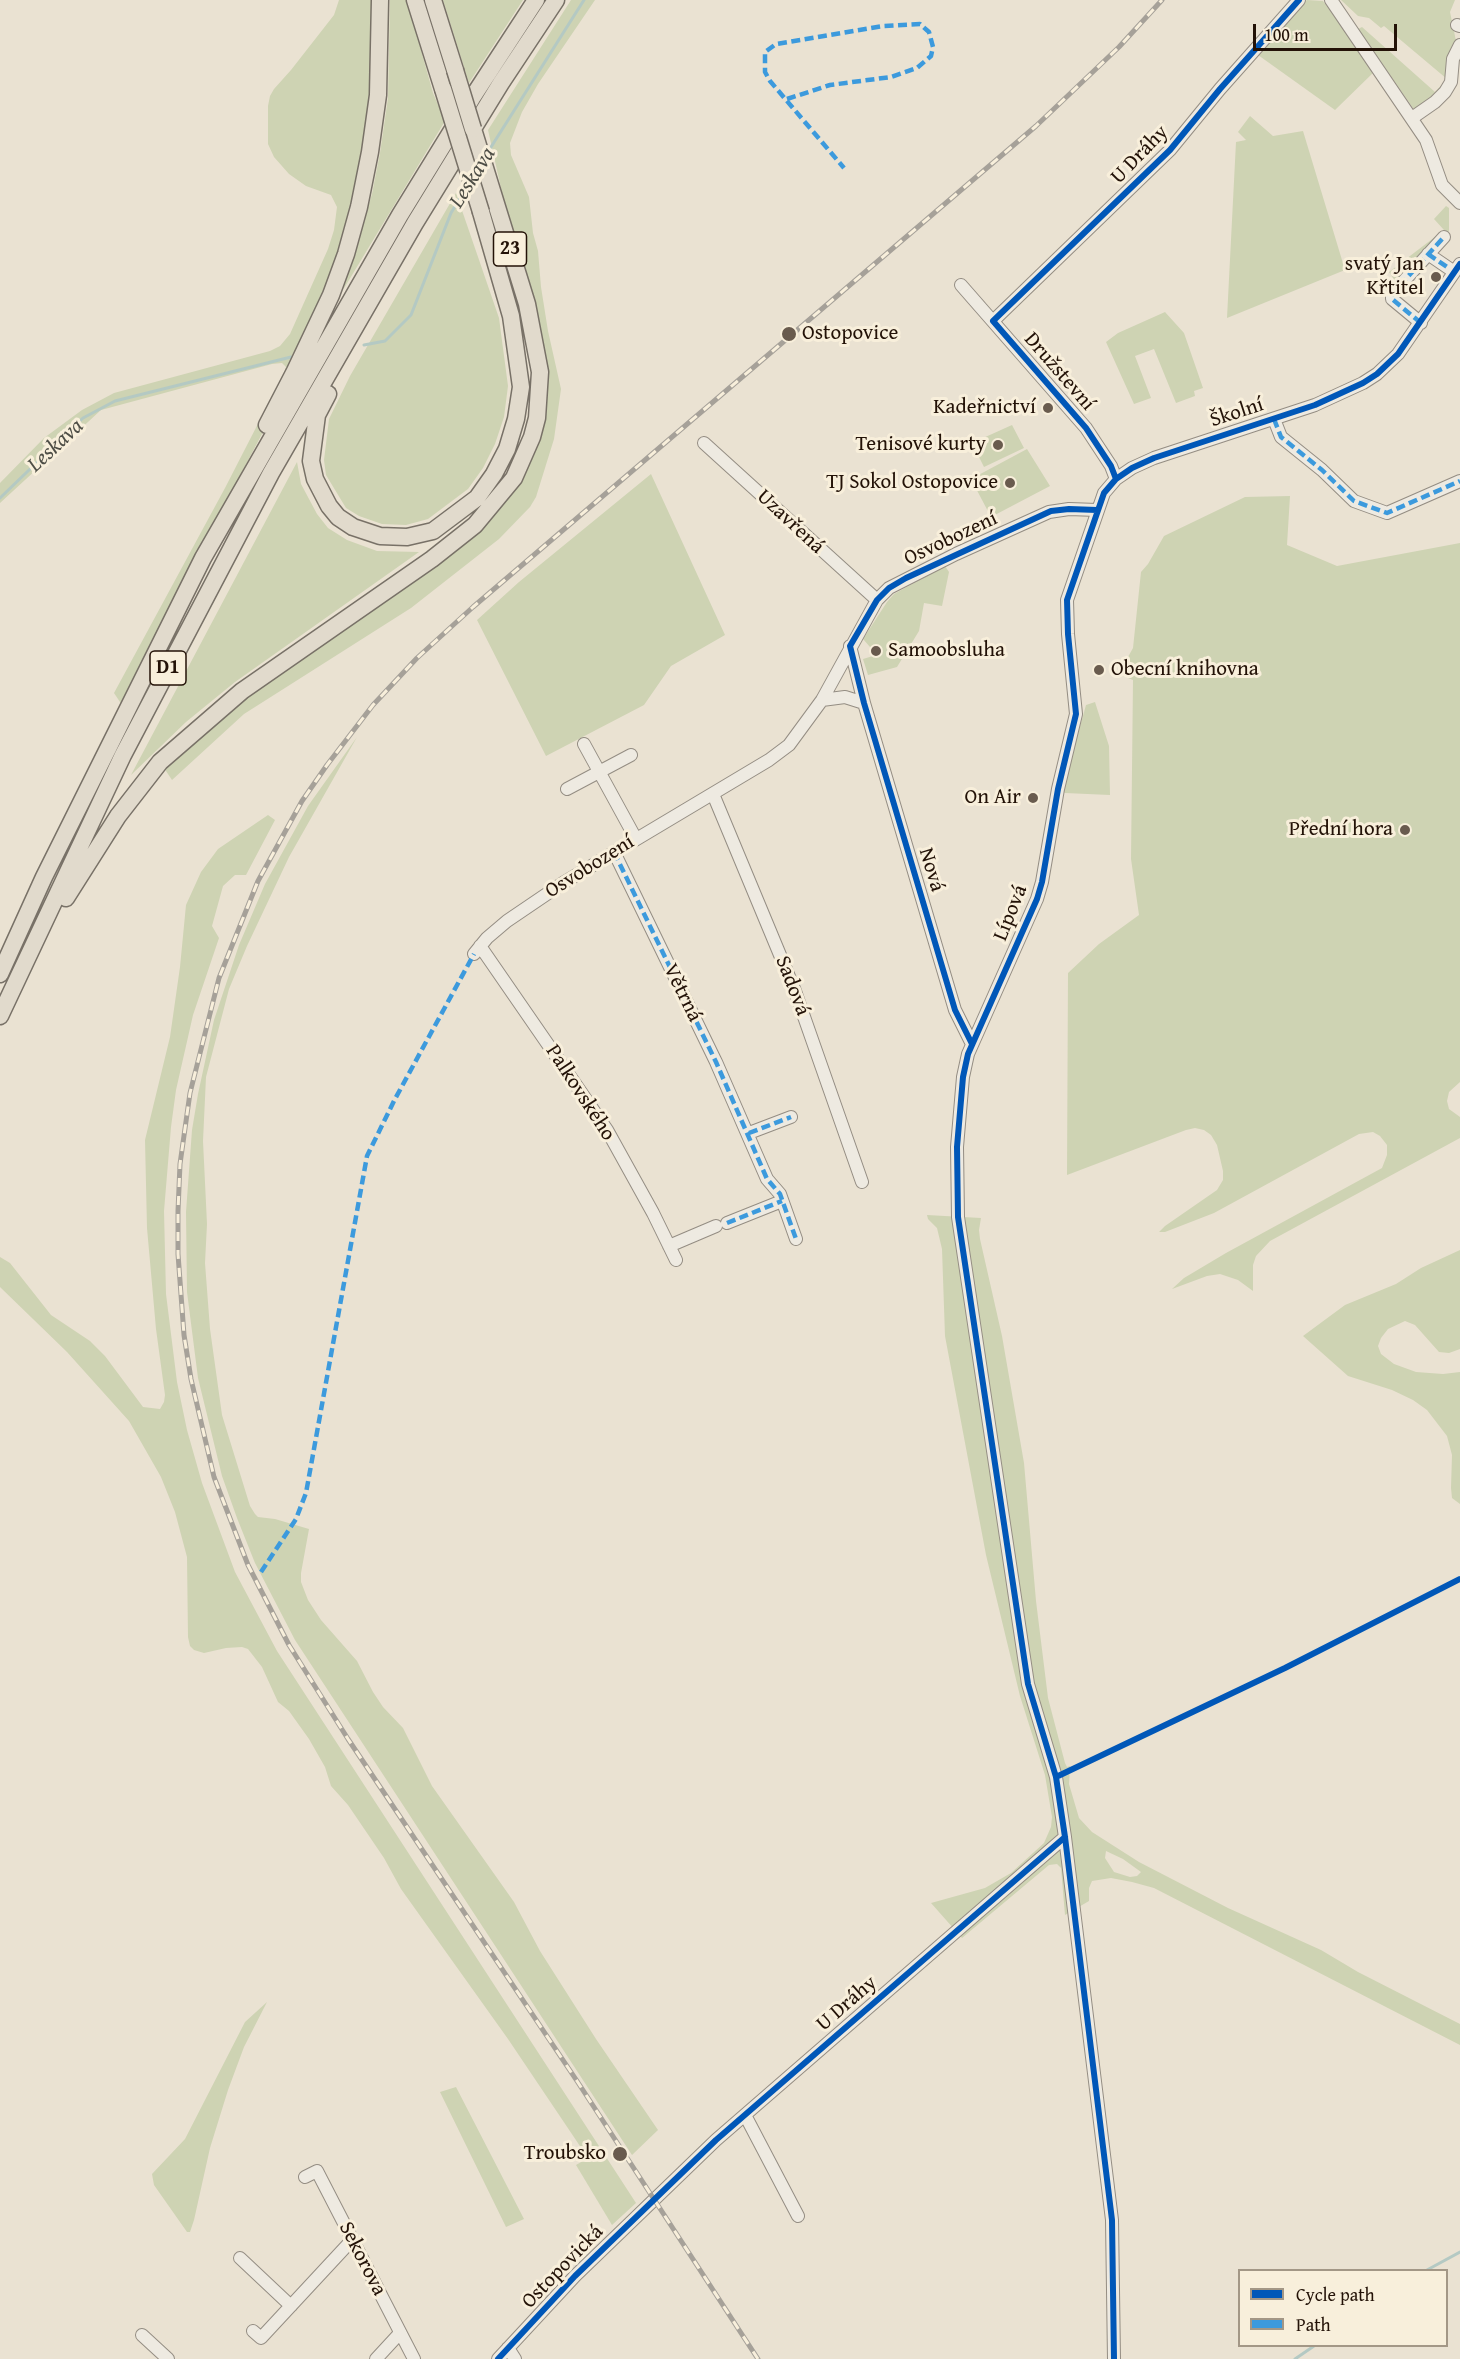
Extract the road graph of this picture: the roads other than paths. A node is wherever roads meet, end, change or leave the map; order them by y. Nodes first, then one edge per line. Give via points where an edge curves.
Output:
1 (380, 0) edge
2 (415, 0) edge
3 (433, 0) edge
4 (536, 0) edge
5 (556, 0) edge
6 (1299, 0) edge
7 (1331, 0) edge
8 (1460, 45) edge
9 (1412, 118) junction
10 (1460, 203) edge
11 (1444, 237) dead end
12 (1428, 254) junction
13 (1455, 267) edge
14 (961, 285) dead end
15 (993, 321) junction
16 (1421, 323) junction
17 (350, 334) junction
18 (1274, 419) junction
19 (704, 443) dead end
20 (1116, 479) junction
21 (1460, 481) edge
22 (1097, 510) junction
23 (1084, 548) joint
24 (203, 558) junction
25 (877, 600) junction
26 (850, 646) junction
27 (827, 696) junction
28 (861, 699) junction
29 (584, 744) dead end
30 (631, 755) dead end
31 (599, 773) junction
32 (567, 789) dead end
33 (713, 794) junction
34 (636, 839) junction
35 (614, 852) junction
36 (477, 950) joint
37 (0, 974) edge
38 (1, 1013) edge
39 (972, 1044) junction
40 (791, 1117) dead end
41 (749, 1133) junction
42 (862, 1182) dead end
43 (782, 1201) junction
44 (796, 1239) dead end
45 (669, 1246) junction
46 (676, 1260) dead end
47 (1065, 1837) junction
48 (746, 2115) junction
49 (305, 2177) dead end
50 (654, 2200) joint
51 (798, 2216) dead end
52 (352, 2240) junction
53 (240, 2258) dead end
54 (291, 2306) junction
55 (253, 2331) dead end
56 (400, 2333) junction
57 (142, 2335) dead end
58 (511, 2354) edge
59 (168, 2359) edge
60 (376, 2359) edge
61 (414, 2359) edge
62 (498, 2359) edge
63 (1114, 2359) edge

1 - 24 highway via 375,123 346,254 296,371 232,490
2 - 17 highway, 23, bridge via 511,316 520,387 516,419 494,474 477,498 433,531 407,537 380,536 353,527 329,506 315,479 311,461 317,415 339,371
3 - 38 highway, 23, bridge via 527,304 538,361 539,396 532,436 514,478 475,525 432,560 242,691 160,762 80,874
4 - 24 highway, D1 via 400,215
5 - 17 highway, D1 via 473,128
6 - 15 street, U Dráhy via 1170,150
7 - 9 street
8 - 9 street via 1445,92
9 - 10 street via 1426,140 1442,185
11 - 12 street
12 - 13 street
12 - 16 street via 1391,297
13 - 16 street, Školní
14 - 15 street, Družstevní
15 - 20 street, Družstevní via 1086,428
16 - 18 street, Školní via 1377,374 1336,397
17 - 38 highway, D1 via 271,473 128,745
18 - 20 street, Školní via 1157,456
18 - 21 street via 1281,437 1354,501 1387,513
19 - 25 street, Uzavřená
20 - 22 street, Školní
22 - 23 street, Školní
22 - 25 street, Osvobození via 1060,509 1038,517 906,578
23 - 39 street, Lípová via 1067,600 1076,714 1042,882
24 - 37 highway, D1
25 - 26 street, Osvobození
26 - 27 street, Osvobození
26 - 28 street, Nová
27 - 28 street
27 - 33 street, Osvobození via 789,745
28 - 39 street, Nová via 956,1010
29 - 31 street
30 - 31 street
31 - 32 street
31 - 34 street
33 - 34 street, Osvobození
33 - 42 street, Sadová via 795,991
34 - 35 street, Osvobození
35 - 36 street, Osvobození via 516,915
35 - 41 street, Větrná
36 - 45 street, Palkovského via 606,1130
39 - 47 street, Lípová via 963,1077 957,1147 958,1216 1028,1684 1056,1777
40 - 41 street
41 - 43 street, Větrná via 767,1179
43 - 44 street, Větrná
43 - 45 street
45 - 46 street, Palkovského
47 - 48 street, U Dráhy
47 - 63 street, Lípová via 1112,2220
48 - 50 street, U Dráhy
48 - 51 street
49 - 52 street, Sekorova via 317,2171
50 - 58 street, Ostopovická via 575,2276
52 - 54 street
52 - 56 street, Sekorova
53 - 54 street
54 - 55 street via 261,2338
56 - 60 street
56 - 61 street, Sekorova
57 - 59 street
58 - 62 street, Ostopovická

